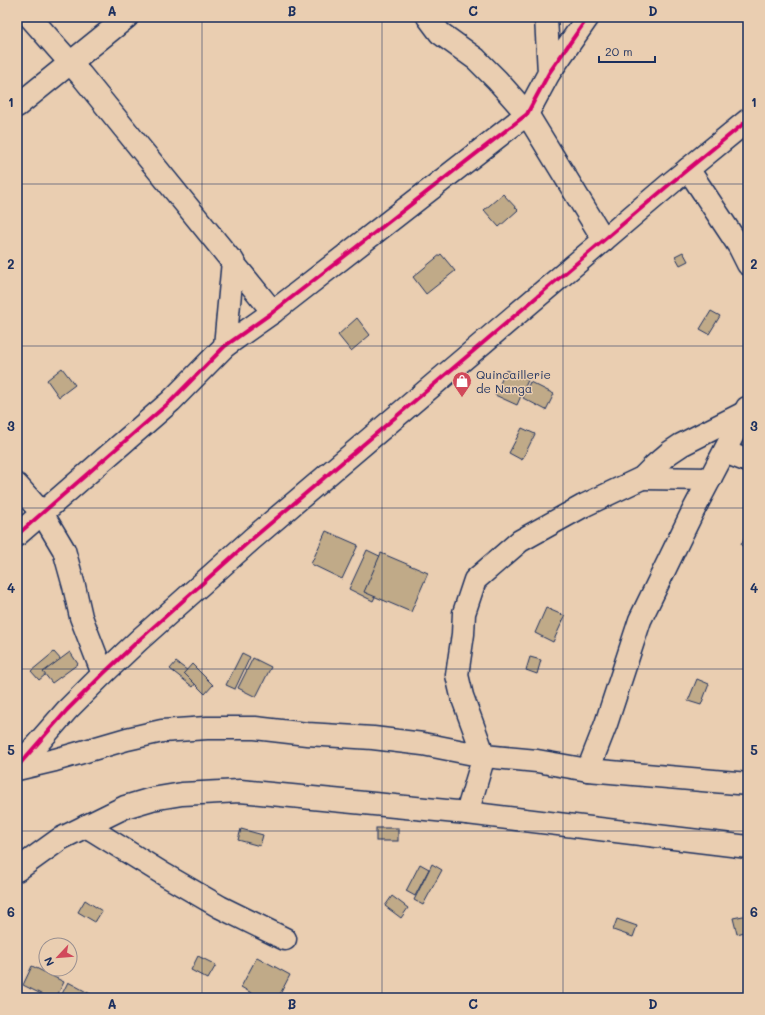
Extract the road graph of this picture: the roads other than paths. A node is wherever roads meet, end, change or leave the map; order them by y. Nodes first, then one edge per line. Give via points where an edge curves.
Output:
1 (30, 17) edge
2 (127, 17) edge
3 (428, 17) edge
4 (546, 17) edge
5 (588, 17) edge
6 (70, 62) junction
7 (549, 73) junction
8 (17, 106) edge
9 (527, 114) junction
10 (748, 120) edge
11 (688, 169) junction
12 (604, 240) junction
13 (233, 261) junction
14 (748, 264) edge
15 (274, 312) junction
16 (225, 346) junction
17 (746, 410) edge
18 (725, 452) junction
19 (748, 461) edge
20 (642, 478) junction
21 (710, 480) junction
22 (17, 484) edge
23 (42, 513) junction
24 (17, 535) edge
25 (103, 674) junction
26 (484, 756) junction
27 (17, 768) edge
28 (588, 770) junction
29 (748, 784) edge
30 (467, 813) junction
31 (86, 826) junction
32 (748, 846) edge
33 (17, 870) edge
34 (285, 939) dead end

1 - 6 street
2 - 6 street
3 - 9 street via 440,33 476,59 498,80
4 - 7 street
5 - 7 street
6 - 8 street
6 - 13 street
7 - 9 street
9 - 12 street
9 - 15 street
10 - 11 street
11 - 12 street
11 - 14 street via 739,246
12 - 25 street via 252,539
13 - 15 street
13 - 16 street
15 - 16 street
16 - 23 street via 171,401
17 - 18 street
17 - 20 street via 668,453
18 - 19 street
18 - 21 street
20 - 21 street
20 - 26 street via 583,506 520,541 475,580 464,613 457,675
21 - 28 street via 640,620
22 - 23 street
23 - 24 street
23 - 25 street via 64,550 81,617
25 - 27 street via 67,710
26 - 27 street via 423,744 372,738 255,728 207,728 162,731 127,738 55,760
26 - 28 street via 537,761
26 - 30 street
28 - 29 street
30 - 31 street via 240,792 182,794 152,799 124,807
30 - 32 street
31 - 33 street via 60,839
31 - 34 street via 165,875

